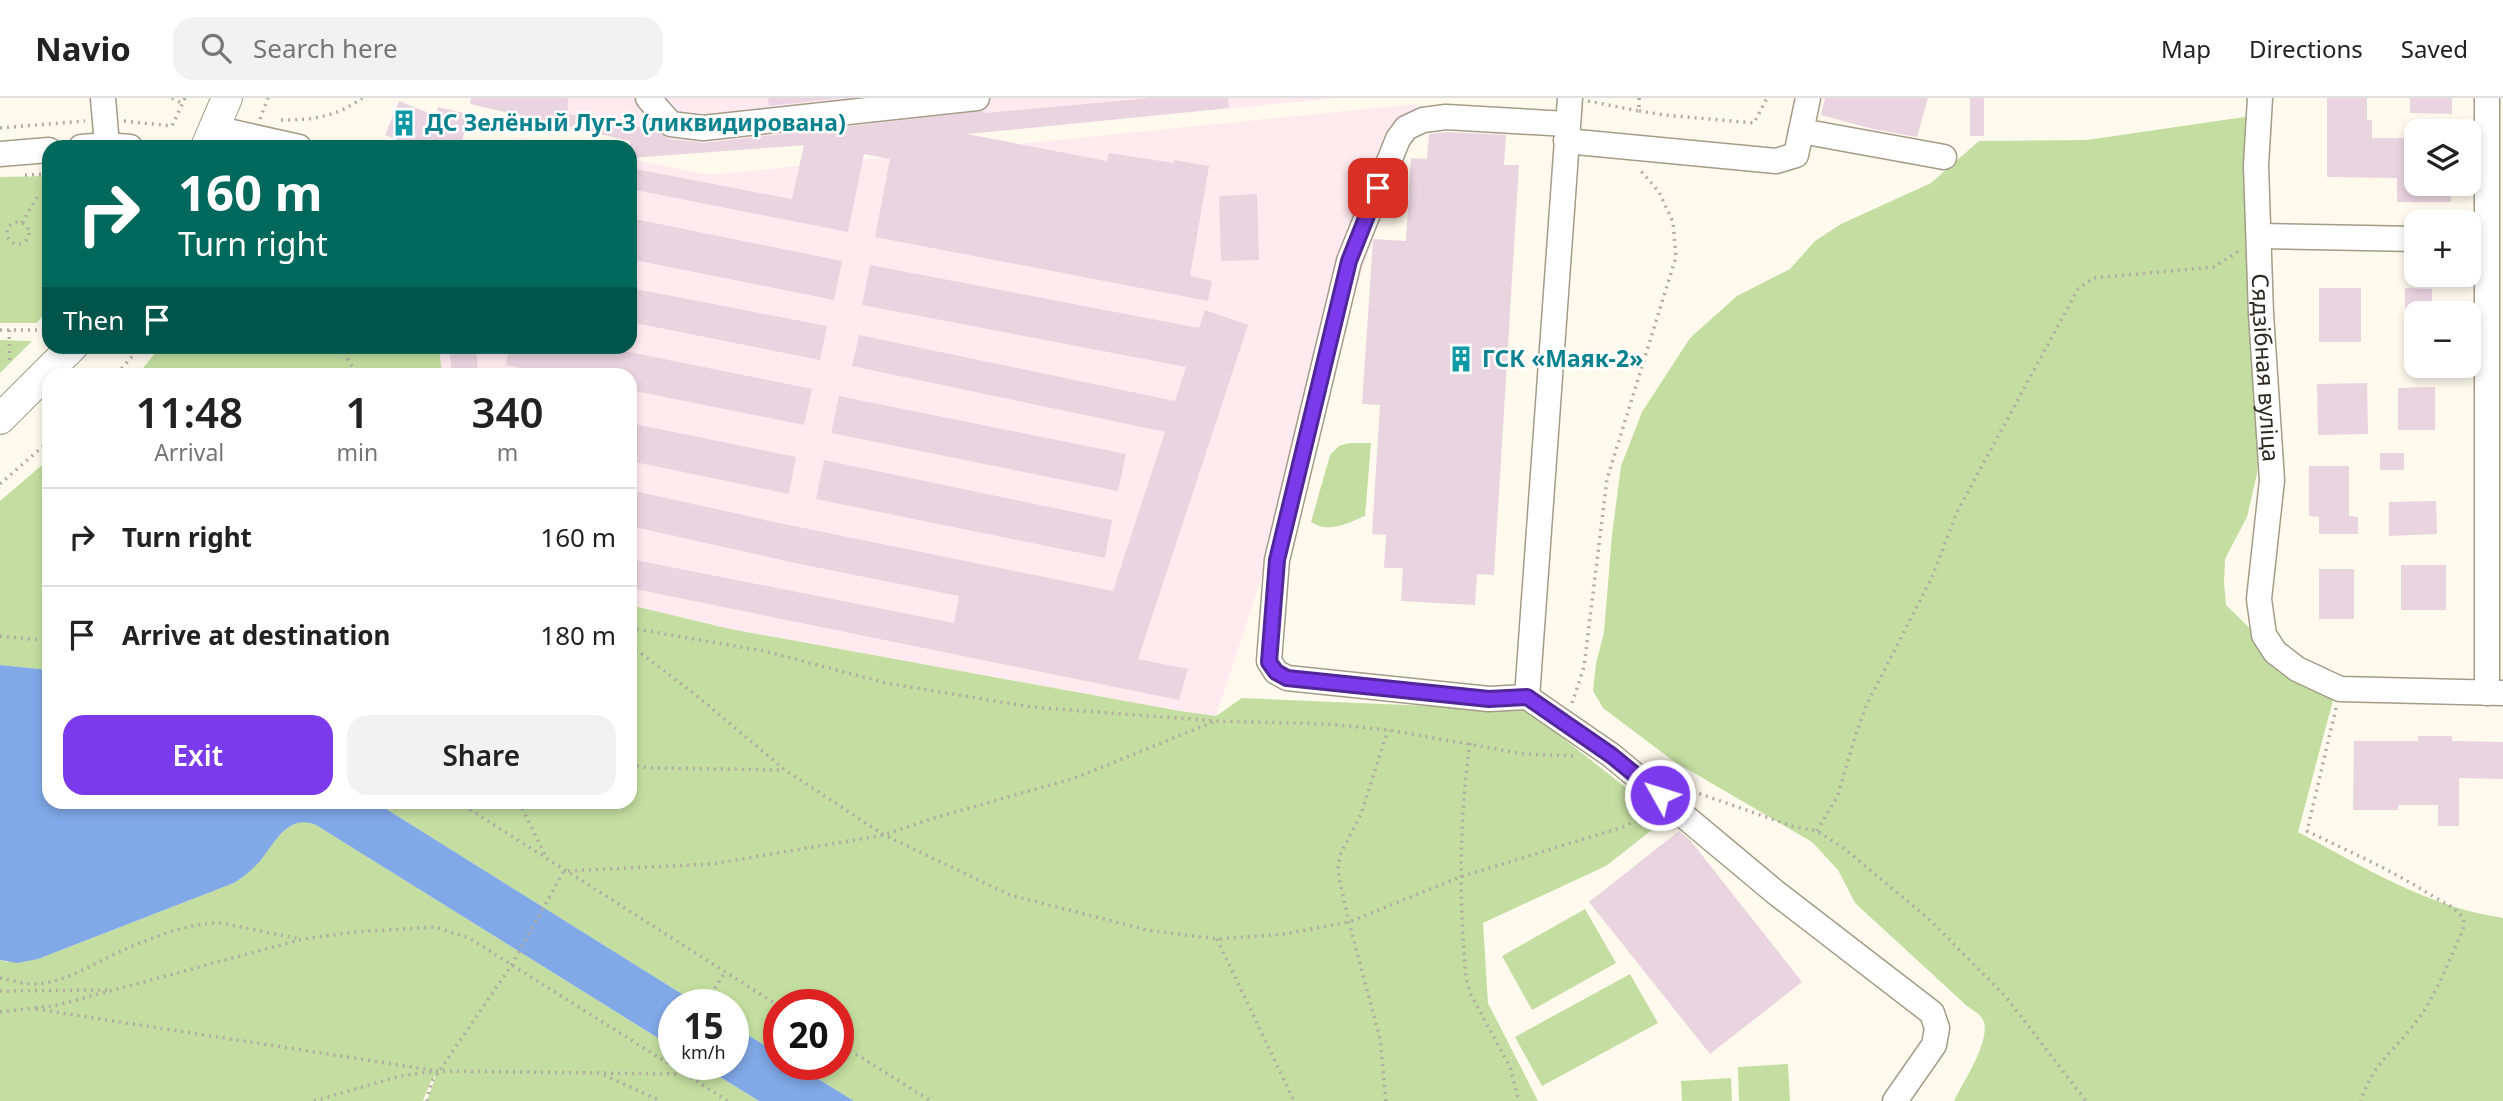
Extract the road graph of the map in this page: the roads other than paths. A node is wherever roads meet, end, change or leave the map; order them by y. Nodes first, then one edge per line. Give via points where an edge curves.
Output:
1 (103, 98) edge
2 (228, 98) edge
3 (648, 98) edge
4 (970, 98) edge
5 (977, 98) edge
6 (1808, 98) edge
7 (2260, 98) edge
8 (2487, 98) edge
9 (1576, 99) edge
10 (1801, 131) junction
11 (1566, 132) junction
12 (210, 137) edge
13 (117, 140) edge
14 (237, 140) edge
15 (42, 151) edge
16 (0, 154) edge
17 (1944, 158) dead end
18 (2259, 236) junction
19 (2404, 239) edge
20 (2486, 240) edge
21 (66, 354) edge
22 (52, 368) edge
23 (42, 378) edge
24 (0, 419) edge
25 (2495, 693) edge
26 (1527, 697) junction
27 (1895, 1101) edge

1 - 13 street
2 - 12 main road
3 - 4 street via 671,124 703,128
4 - 5 street
6 - 10 street
7 - 18 street, Сядзібная вуліца via 2256,166
8 - 20 street
9 - 11 street
10 - 11 street via 1796,155 1776,161
10 - 17 street
11 - 26 street
11 - 26 street via 1446,117 1423,120 1406,128 1398,139 1349,261 1277,560 1268,651 1276,672 1287,678 1489,699
12 - 14 street
15 - 16 street
18 - 19 street
18 - 25 street, Сядзібная вуліца via 2272,480 2259,598 2264,635 2275,652 2297,669 2340,689
20 - 25 street
21 - 22 main road
23 - 24 main road
26 - 27 street via 1611,755 1775,892 1932,1013 1937,1028 1934,1045

